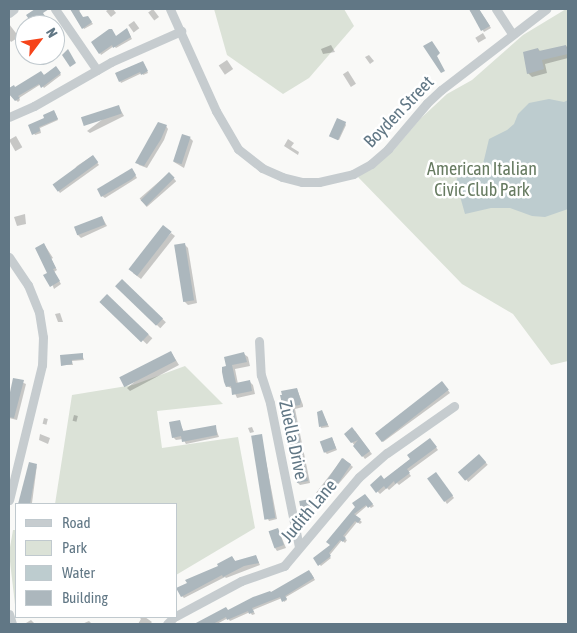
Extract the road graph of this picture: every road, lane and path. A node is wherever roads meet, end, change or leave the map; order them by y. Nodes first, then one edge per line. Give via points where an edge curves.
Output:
1 (14, 9) edge
2 (55, 9) edge
3 (170, 9) edge
4 (496, 9) edge
5 (546, 9) edge
6 (9, 13) edge
7 (181, 31) junction
8 (512, 34) junction
9 (96, 70) junction
10 (9, 117) edge
11 (9, 256) edge
12 (259, 341) dead end
13 (454, 406) dead end
14 (9, 500) edge
15 (299, 547) junction
16 (9, 614) edge
17 (178, 614) edge
18 (12, 624) edge

1 - 6 street
2 - 9 street
3 - 7 street, Boyden Street
4 - 8 street
5 - 8 street, Boyden Street
7 - 8 street, Boyden Street via 216,112 238,149 262,168 302,182 319,182 352,174 371,164 427,103
7 - 9 street
9 - 10 street
11 - 14 street via 28,285 39,312 43,337 42,364
12 - 15 street, Zuella Drive via 261,375 270,403
13 - 15 street, Judith Lane via 386,453 359,477
15 - 17 street, Judith Lane via 284,566 241,581
16 - 18 street

